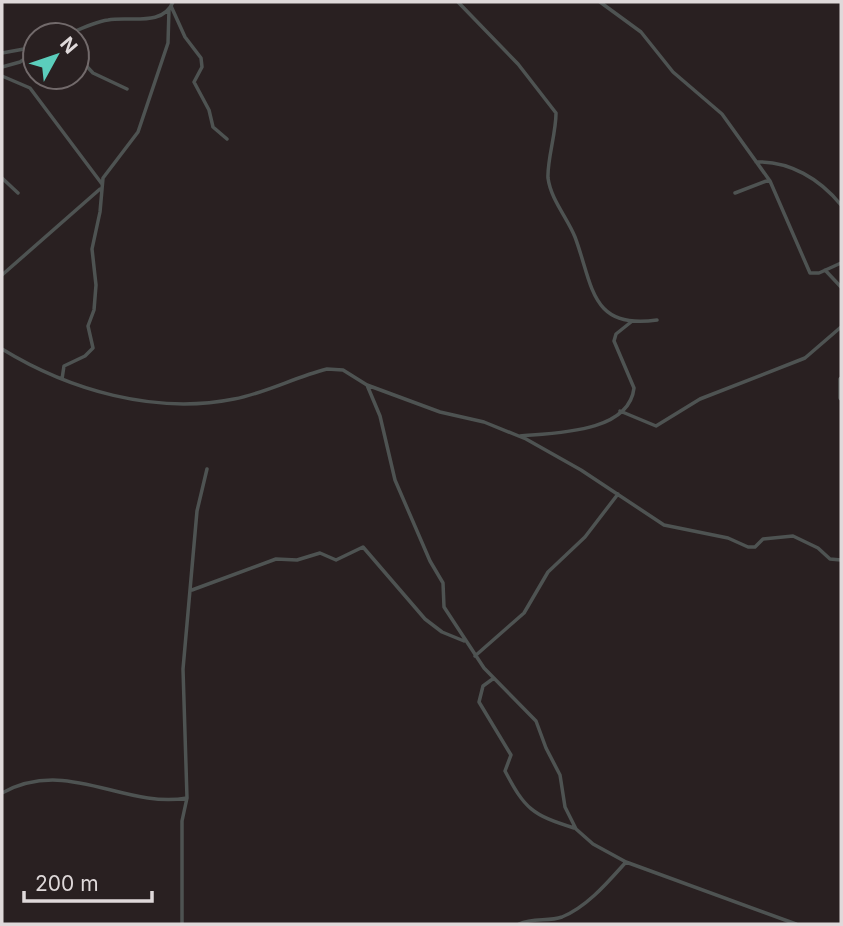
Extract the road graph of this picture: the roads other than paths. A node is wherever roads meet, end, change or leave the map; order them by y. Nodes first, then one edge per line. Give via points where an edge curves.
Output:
1 (458, 2) edge
2 (600, 2) edge
3 (171, 6) edge
4 (91, 26) edge
5 (21, 50) edge
6 (2, 52) edge
7 (21, 61) edge
8 (2, 67) edge
9 (91, 71) edge
10 (2, 76) edge
11 (127, 89) dead end
12 (226, 139) dead end
13 (756, 162) junction
14 (2, 178) edge
15 (769, 180) junction
16 (102, 185) junction
17 (18, 193) dead end
18 (735, 193) dead end
19 (841, 205) edge
20 (841, 263) edge
21 (825, 270) junction
22 (2, 275) edge
23 (841, 287) edge
24 (657, 320) dead end
25 (631, 322) junction
26 (841, 327) edge
27 (2, 349) edge
28 (62, 379) junction
29 (841, 379) edge
30 (367, 385) junction
31 (841, 398) edge
32 (620, 411) junction
33 (519, 436) junction
34 (207, 469) dead end
35 (618, 494) junction
36 (841, 560) edge
37 (192, 590) junction
38 (466, 642) junction
39 (475, 656) junction
40 (494, 678) junction
41 (2, 793) edge
42 (187, 798) junction
43 (576, 829) junction
44 (626, 862) junction
45 (182, 924) edge
46 (519, 924) edge
47 (796, 924) edge

1 - 25 street via 553,105 551,189 575,237 595,298 608,313
2 - 13 street via 638,29 673,72 716,108
3 - 4 street via 157,17 109,20
3 - 12 street via 201,58 194,82 212,125
3 - 16 street via 167,50 138,132 105,173
5 - 6 street
7 - 8 street
9 - 11 street
10 - 16 street via 30,88
13 - 15 street
13 - 19 street via 781,163 801,172 830,191
14 - 17 street
15 - 18 street
15 - 21 street via 808,272 814,275
16 - 22 street
16 - 28 street via 92,249 97,278 88,322 93,348 64,366
20 - 21 street
21 - 23 street
24 - 25 street
25 - 32 street via 614,338 634,391
26 - 32 street via 805,358 700,399 656,426
27 - 28 street
28 - 30 street via 130,399 169,403 234,400 327,369 343,370
29 - 31 street
30 - 33 street
30 - 38 street via 380,416 395,480 443,583 444,607
32 - 33 street via 597,426
33 - 35 street
34 - 37 street via 197,511
35 - 36 street via 664,526 728,538 748,548 763,539 793,536 830,559
35 - 39 street via 585,537 548,572 524,613
37 - 38 street via 276,559 297,560 320,553 336,560 363,547 425,619
37 - 42 street via 183,669
38 - 39 street
39 - 40 street
40 - 43 street via 536,721 561,775 565,807
40 - 43 street via 483,686 479,702 511,755 505,769 511,782 529,809
41 - 42 street via 35,783 76,781 149,800
42 - 45 street via 182,821
43 - 44 street
44 - 46 street via 594,895 563,916
44 - 47 street

